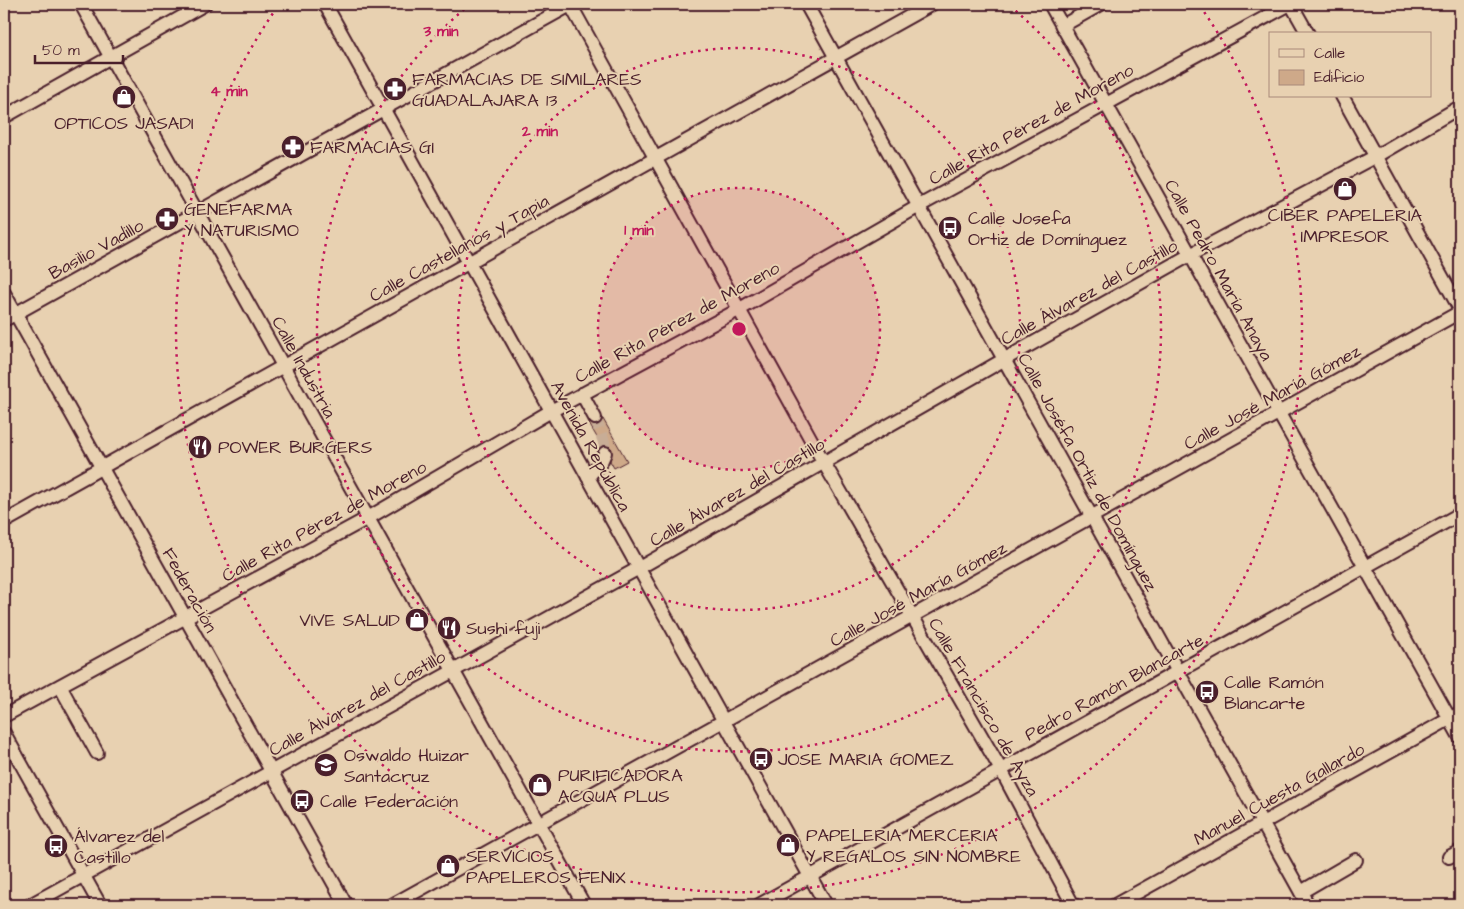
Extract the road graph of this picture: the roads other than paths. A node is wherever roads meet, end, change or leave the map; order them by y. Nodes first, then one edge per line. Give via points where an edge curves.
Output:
1 (81, 4) edge
2 (205, 4) edge
3 (325, 4) edge
4 (571, 4) edge
5 (806, 4) edge
6 (932, 4) edge
7 (1050, 4) edge
8 (1101, 4) edge
9 (1290, 4) edge
10 (1062, 26) junction
11 (1307, 32) edge
12 (836, 57) junction
13 (111, 58) junction
14 (1343, 98) edge
15 (1105, 102) junction
16 (1460, 107) edge
17 (383, 109) junction
18 (4, 117) edge
19 (1376, 156) junction
20 (656, 158) junction
21 (919, 206) junction
22 (197, 213) junction
23 (1190, 255) junction
24 (469, 263) junction
25 (4, 293) edge
26 (740, 310) junction
27 (1460, 311) edge
28 (16, 314) junction
29 (4, 320) edge
30 (1005, 359) junction
31 (283, 366) junction
32 (582, 394) junction
33 (551, 411) junction
34 (1279, 413) junction
35 (595, 418) tunnel mouth
36 (605, 452) dead end
37 (824, 463) junction
38 (102, 468) junction
39 (588, 477) junction
40 (1460, 514) edge
41 (1092, 517) junction
42 (368, 518) junction
43 (4, 522) edge
44 (1365, 567) junction
45 (639, 568) junction
46 (913, 616) junction
47 (186, 619) junction
48 (453, 670) junction
49 (1179, 671) junction
50 (60, 686) junction
51 (4, 716) edge
52 (1455, 716) edge
53 (724, 721) junction
54 (4, 733) edge
55 (1460, 738) edge
56 (96, 753) dead end
57 (1002, 770) junction
58 (271, 771) junction
59 (1263, 822) junction
60 (539, 824) junction
61 (1356, 860) dead end
62 (83, 876) junction
63 (810, 877) junction
64 (1301, 892) junction
65 (30, 905) edge
66 (100, 905) edge
67 (346, 905) edge
68 (392, 905) edge
69 (584, 905) edge
70 (759, 905) edge
71 (826, 905) edge
72 (1073, 905) edge
73 (1114, 905) edge
74 (1308, 905) edge

1 - 13 street, Calle Industria
2 - 13 street
3 - 17 street, Avenida República
4 - 17 street, Basilio Vadillo
4 - 20 street, Calle Francisco de Ayza
5 - 12 street, Calle Joséfa Ortiz de Domínguez
6 - 12 street, Calle Castellanos y Tapia
7 - 10 street, Calle Pedro María Anaya
8 - 10 street
9 - 11 street
9 - 15 street, Calle Rita Pérez de Moreno
10 - 15 street, Calle Pedro María Anaya
12 - 20 street, Calle Castellanos y Tapia
12 - 21 street, Calle Joséfa Ortiz de Domínguez
13 - 18 street
13 - 22 street, Calle Industria
14 - 19 street
15 - 21 street, Calle Rita Pérez de Moreno
15 - 23 street, Calle Pedro María Anaya
16 - 19 street, Calle Álvarez del Castillo
17 - 22 street, Basilio Vadillo
17 - 24 street, Avenida República
19 - 23 street, Calle Álvarez del Castillo
19 - 27 street
20 - 24 street, Calle Castellanos y Tapia
20 - 26 street, Calle Francisco de Ayza
21 - 26 street, Calle Rita Pérez de Moreno
21 - 30 street, Calle Joséfa Ortiz de Domínguez
22 - 28 street, Basilio Vadillo
22 - 31 street, Calle Industria
23 - 30 street, Calle Álvarez del Castillo
23 - 34 street, Calle Pedro María Anaya
24 - 31 street, Calle Castellanos y Tapia
24 - 33 street, Avenida República
25 - 28 street, Federación
26 - 32 street, Calle Rita Pérez de Moreno
26 - 37 street, Calle Francisco de Ayza
27 - 34 street, Calle José María Gómez
28 - 29 street, Basilio Vadillo
28 - 38 street, Federación
30 - 37 street, Calle Álvarez del Castillo
30 - 41 street, Calle Joséfa Ortiz de Domínguez
31 - 38 street, Calle Castellanos y Tapia
31 - 42 street, Calle Industria
32 - 33 street, Calle Rita Pérez de Moreno
32 - 35 street
33 - 39 street, Avenida República
33 - 42 street, Calle Rita Pérez de Moreno
34 - 41 street, Calle José María Gómez
34 - 44 street, Calle Pedro María Anaya
36 - 39 street
37 - 45 street, Calle Álvarez del Castillo
37 - 46 street, Calle Francisco de Ayza
38 - 43 street, Calle Castellanos y Tapia
38 - 47 street, Federación
39 - 45 street, Avenida República
40 - 44 street, Pedro Ramón Blancarte
41 - 46 street, Calle José María Gómez
41 - 49 street, Calle Joséfa Ortiz de Domínguez
42 - 47 street, Calle Rita Pérez de Moreno
42 - 48 street, Calle Industria
44 - 49 street, Pedro Ramón Blancarte
44 - 52 street, Calle Pedro María Anaya
45 - 48 street, Calle Álvarez del Castillo
45 - 53 street, Avenida República
46 - 53 street, Calle José María Gómez
46 - 57 street, Calle Francisco de Ayza
47 - 50 street, Calle Rita Pérez de Moreno
47 - 58 street, Federación
48 - 58 street, Calle Álvarez del Castillo
48 - 60 street, Calle Industria
49 - 57 street, Pedro Ramón Blancarte
49 - 59 street, Calle Joséfa Ortiz de Domínguez
50 - 51 street, Calle Rita Pérez de Moreno
50 - 56 street
52 - 55 street, Calle Pedro María Anaya
52 - 59 street, Manuel Cuesta Gallardo
53 - 60 street, Calle José María Gómez
53 - 63 street, Avenida República
54 - 62 street
57 - 63 street, Pedro Ramón Blancarte
57 - 72 street, Calle Francisco de Ayza
58 - 62 street, Calle Álvarez del Castillo
58 - 67 street, Federación
59 - 64 street, Calle Joséfa Ortiz de Domínguez
59 - 73 street, Manuel Cuesta Gallardo
60 - 68 street, Calle José María Gómez
60 - 69 street, Calle Industria
61 - 64 street
62 - 65 street, Calle Álvarez del Castillo
62 - 66 street
63 - 70 street, Pedro Ramón Blancarte
63 - 71 street, Avenida República
64 - 74 street, Calle Joséfa Ortiz de Domínguez

